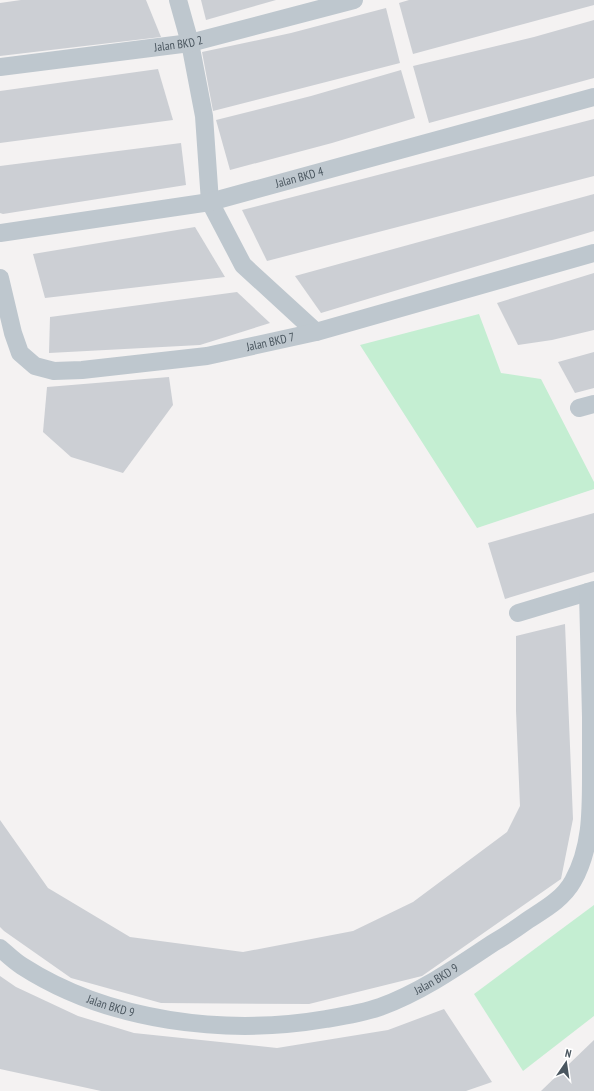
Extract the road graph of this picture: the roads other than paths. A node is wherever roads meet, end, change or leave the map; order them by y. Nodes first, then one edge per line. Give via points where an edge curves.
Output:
1 (178, 0) edge
2 (354, 0) edge
3 (190, 43) junction
4 (0, 66) edge
5 (594, 97) edge
6 (210, 202) junction
7 (0, 233) edge
8 (594, 253) edge
9 (0, 278) edge
10 (316, 332) junction
11 (591, 591) edge
12 (518, 613) dead end
13 (593, 748) edge
14 (0, 948) edge

1 - 3 street
2 - 3 street, Jalan BKD 2
3 - 4 street, Jalan BKD 2
3 - 6 street via 204,116
5 - 6 street, Jalan BKD 4
6 - 7 street, Jalan BKD 4
6 - 10 street via 243,265
8 - 10 street, Jalan BKD 7
9 - 10 street, Jalan BKD 7 via 20,353 35,366 54,371 207,356
11 - 12 street
11 - 13 street, Jalan BKD 9
13 - 14 street, Jalan BKD 9 via 590,827 584,857 572,883 557,902 416,992 379,1007 300,1023 253,1026 167,1020 131,1012 73,993 20,965

